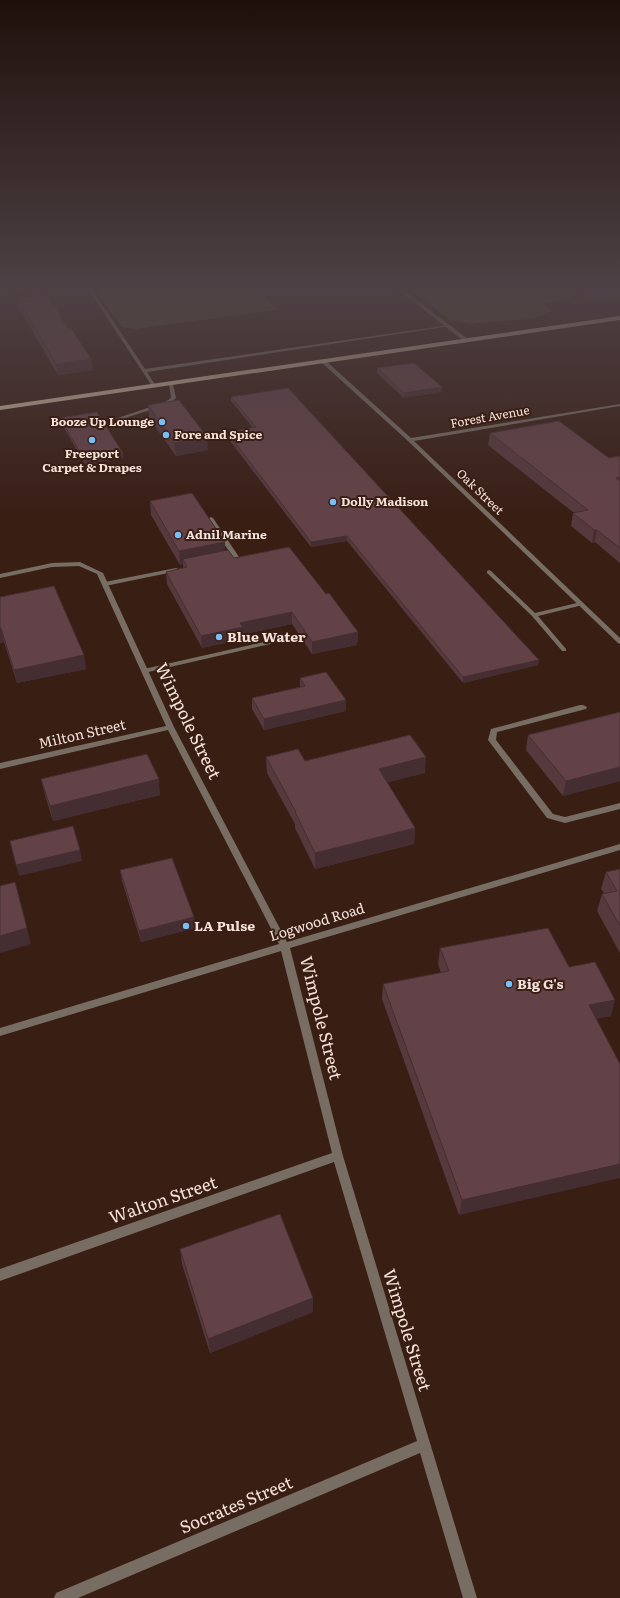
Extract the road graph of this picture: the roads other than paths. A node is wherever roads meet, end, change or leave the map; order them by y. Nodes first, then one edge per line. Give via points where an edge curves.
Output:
1 (139, 364) edge
2 (194, 364) edge
3 (306, 364) edge
4 (326, 364) edge
5 (144, 371) junction
6 (172, 384) junction
7 (154, 386) junction
8 (620, 406) edge
9 (0, 408) edge
10 (117, 419) dead end
11 (410, 440) junction
12 (211, 519) edge
13 (213, 562) edge
14 (183, 568) edge
15 (489, 572) dead end
16 (0, 576) edge
17 (105, 584) junction
18 (581, 604) junction
19 (534, 616) junction
20 (277, 641) dead end
21 (620, 642) edge
22 (564, 650) dead end
23 (144, 671) junction
24 (583, 707) dead end
25 (170, 727) junction
26 (0, 766) edge
27 (620, 806) edge
28 (620, 847) edge
29 (285, 947) junction
30 (0, 1032) edge
31 (338, 1156) junction
32 (0, 1275) edge
33 (424, 1445) junction
34 (61, 1598) edge
35 (470, 1598) edge

1 - 5 street
2 - 5 street
3 - 6 main road
4 - 11 street, Oak Street
5 - 7 street
6 - 7 main road
6 - 10 street via 174,398 167,403
7 - 9 main road
8 - 11 street, Forest Avenue
11 - 18 street, Oak Street
12 - 13 street via 236,557
14 - 17 street
15 - 19 street
16 - 17 street, Wimpole Street via 52,565 80,564 100,572
17 - 23 street, Wimpole Street
18 - 19 street
18 - 21 street, Oak Street
19 - 22 street
20 - 23 street
23 - 25 street, Wimpole Street
24 - 27 street via 494,731 492,740 550,816 565,820
25 - 26 street, Milton Street
25 - 29 street, Wimpole Street
28 - 29 street, Logwood Road
29 - 30 street, Logwood Road
29 - 31 street, Wimpole Street
31 - 32 street, Walton Street
31 - 33 street, Wimpole Street
33 - 34 street, Socrates Street
33 - 35 street, Wimpole Street

